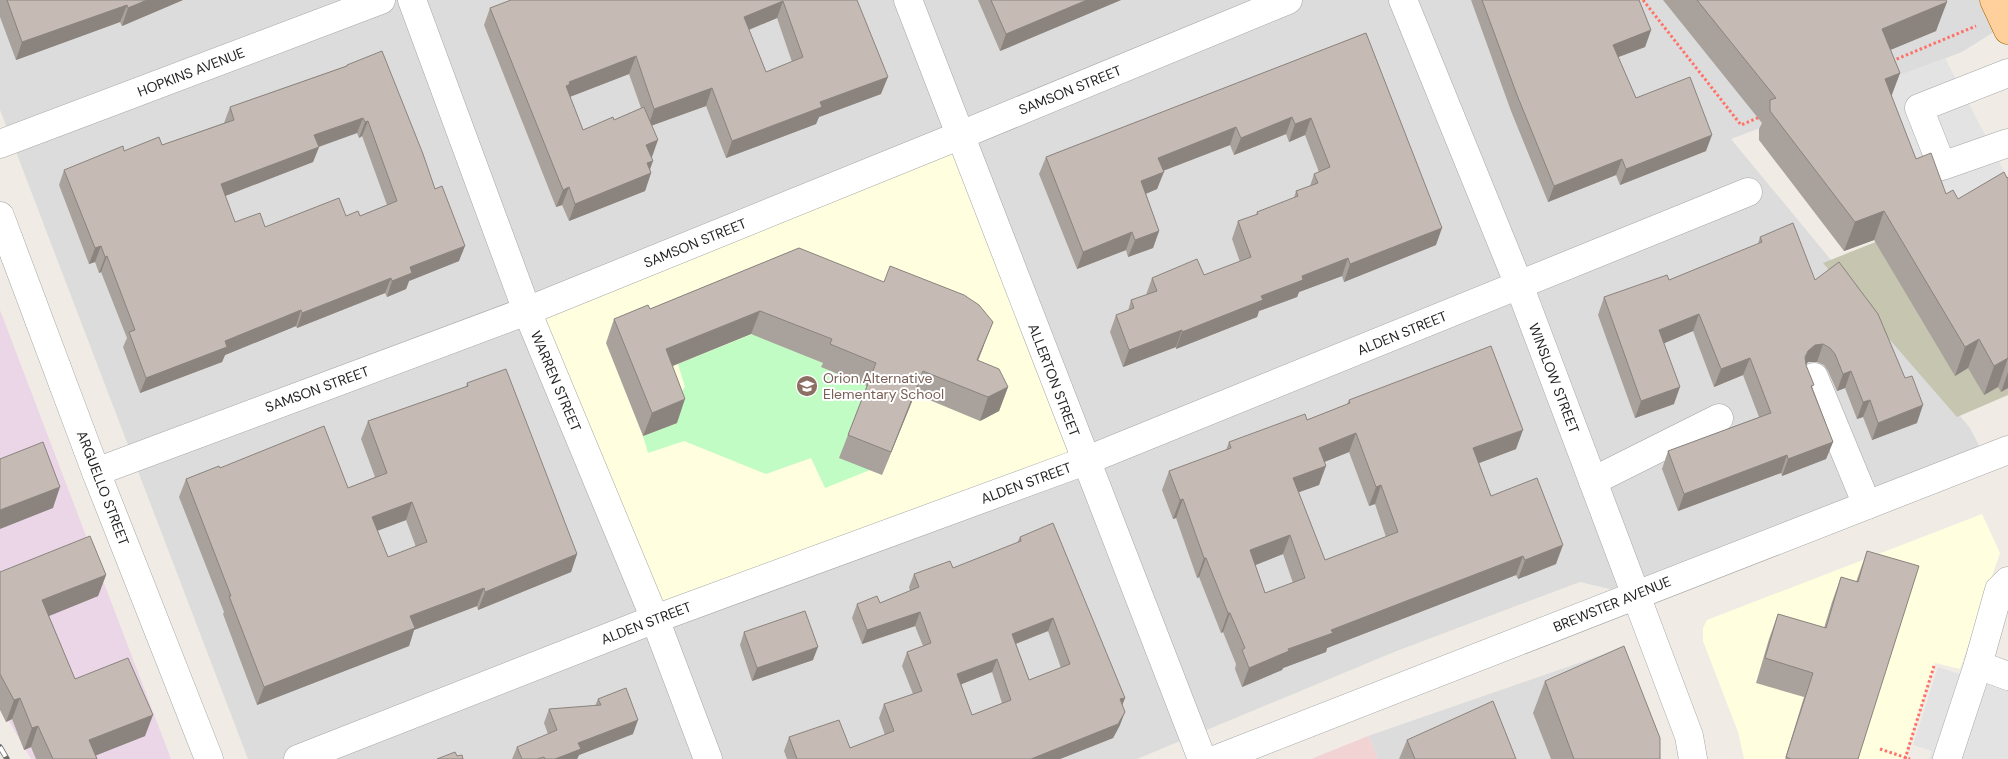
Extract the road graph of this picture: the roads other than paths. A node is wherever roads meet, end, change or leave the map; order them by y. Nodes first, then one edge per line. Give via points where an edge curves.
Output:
1 (381, 0) edge
2 (412, 0) edge
3 (908, 0) edge
4 (1288, 0) edge
5 (1403, 0) edge
6 (2008, 73) edge
7 (960, 136) junction
8 (0, 144) edge
9 (2008, 144) edge
10 (1748, 192) dead end
11 (0, 216) edge
12 (1519, 285) junction
13 (527, 311) junction
14 (1814, 377) dead end
15 (1720, 418) dead end
16 (2008, 450) edge
17 (1085, 461) junction
18 (96, 472) junction
19 (1593, 480) junction
20 (1867, 505) junction
21 (2008, 581) edge
22 (1635, 595) junction
23 (655, 619) junction
24 (1978, 665) junction
25 (2008, 676) edge
26 (210, 759) edge
27 (298, 759) edge
28 (708, 759) edge
29 (1202, 759) edge
30 (1217, 759) edge
31 (1693, 759) edge
32 (1947, 759) edge

1 - 8 street, HOPKINS AVENUE
2 - 13 street, WARREN STREET
3 - 7 street, ALLERTON STREET
4 - 7 street, SAMSON STREET
5 - 12 street, WINSLOW STREET
6 - 9 street via 1919,108 1942,166
7 - 13 street, SAMSON STREET
7 - 17 street, ALLERTON STREET
10 - 12 street, ALDEN STREET
11 - 18 street, ARGUELLO STREET
12 - 17 street, ALDEN STREET
12 - 19 street, WINSLOW STREET
13 - 18 street, SAMSON STREET
13 - 23 street, WARREN STREET
14 - 20 street
15 - 19 street
16 - 20 street, BREWSTER AVENUE
17 - 23 street, ALDEN STREET
17 - 29 street, ALLERTON STREET
18 - 26 street, ARGUELLO STREET
19 - 22 street, WINSLOW STREET
20 - 22 street, BREWSTER AVENUE
21 - 24 street via 1999,590
22 - 30 street, BREWSTER AVENUE
22 - 31 street, WINSLOW STREET via 1689,736
23 - 27 street, ALDEN STREET
23 - 28 street, WARREN STREET
24 - 25 street
24 - 32 street

